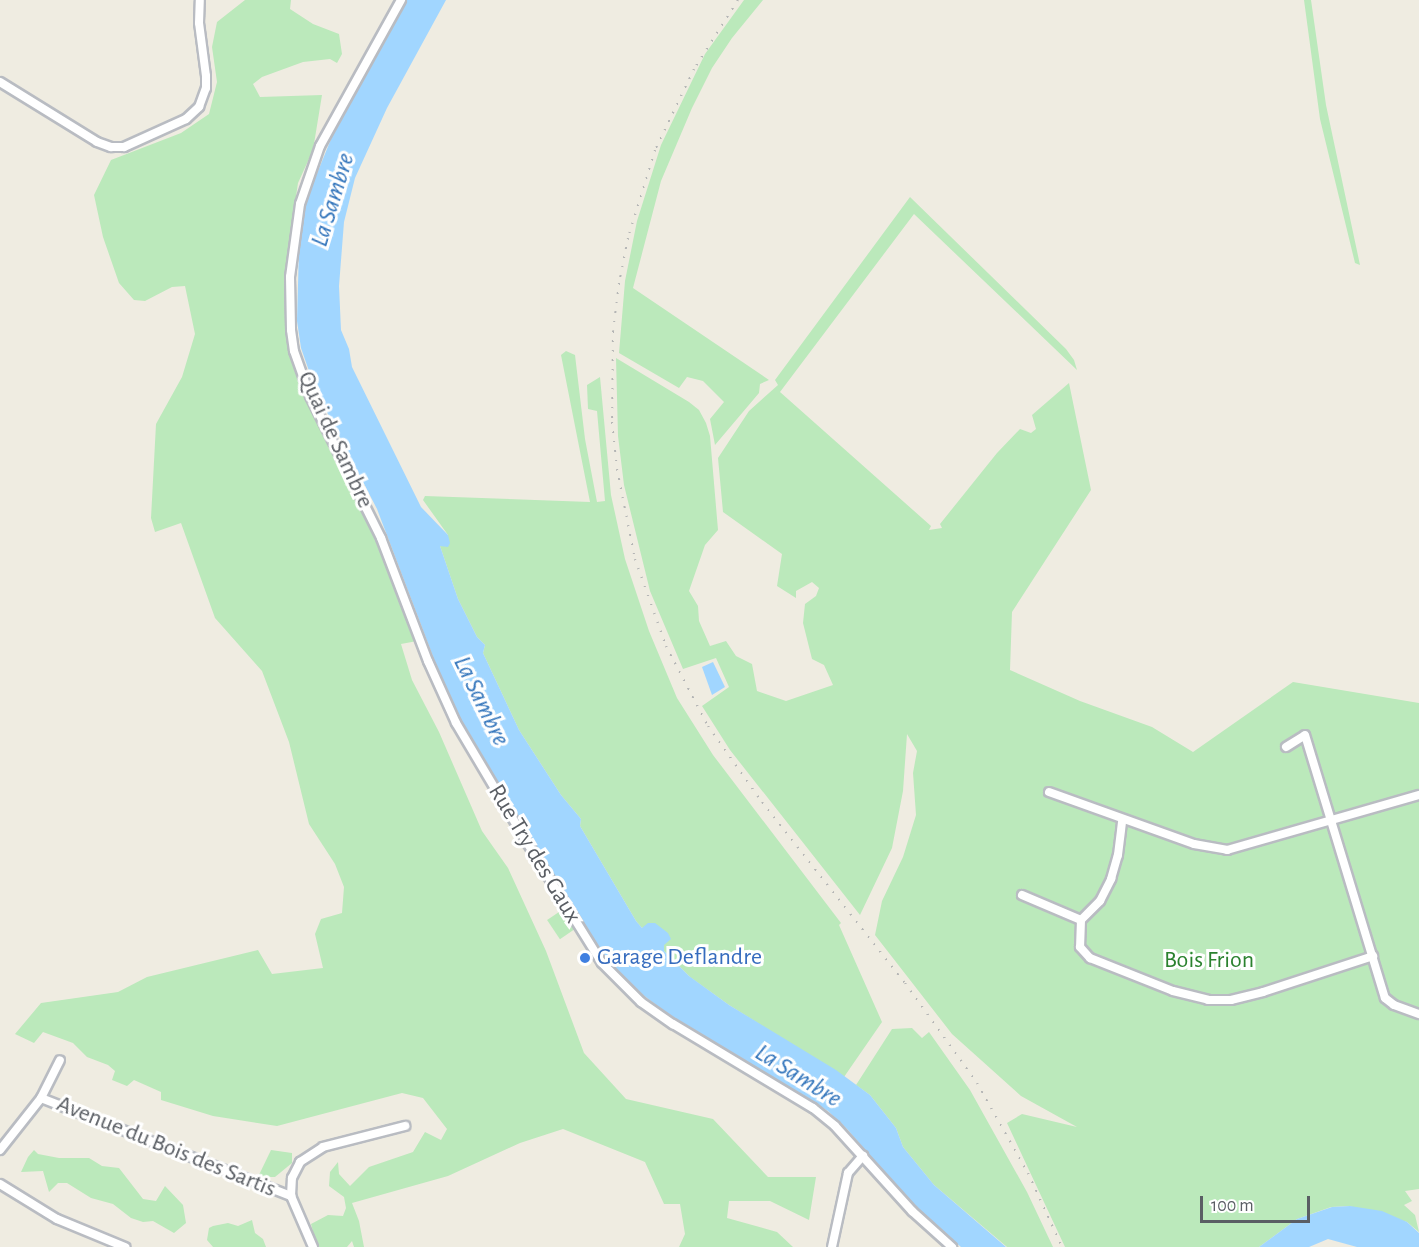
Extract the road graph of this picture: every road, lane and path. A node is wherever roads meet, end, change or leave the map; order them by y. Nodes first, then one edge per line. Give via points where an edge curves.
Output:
1 (200, 0) edge
2 (401, 0) edge
3 (0, 82) edge
4 (436, 678) joint
5 (1286, 747) dead end
6 (1049, 792) dead end
7 (1419, 795) edge
8 (1122, 820) junction
9 (1332, 821) junction
10 (1022, 895) dead end
11 (1081, 920) junction
12 (1372, 956) junction
13 (1419, 1014) edge
14 (60, 1060) dead end
15 (41, 1098) junction
16 (405, 1126) dead end
17 (0, 1150) edge
18 (863, 1156) junction
19 (0, 1184) edge
20 (291, 1196) junction
21 (125, 1247) edge
22 (313, 1247) edge
23 (832, 1247) edge
24 (952, 1247) edge

1 - 3 street via 206,88 199,107 186,119 124,147 111,147
2 - 4 street, Quai de Sambre via 326,136 305,185 292,252 290,322 294,351 310,396 381,538
4 - 18 street, Rue Try des Gaux via 476,759 612,975 673,1024 813,1108
5 - 9 street via 1305,735
6 - 8 street
7 - 9 street
8 - 9 street via 1205,848 1227,850
8 - 11 street via 1111,879 1100,901
9 - 12 street
10 - 11 street
11 - 12 street via 1080,947 1090,958 1173,991 1208,1000 1232,1000 1263,992
12 - 13 street via 1389,1002
14 - 15 street, Avenue du Bois des Sartis
15 - 17 street, Avenue du Bois des Sartis
15 - 20 street, Avenue du Bois des Sartis
16 - 20 street, Avenue du Bois des Sartis via 313,1152 300,1162 292,1178
18 - 23 street via 848,1173
18 - 24 street, Rue Try des Gaux via 912,1211
19 - 21 street via 57,1219
20 - 22 street, Avenue du Bois des Sartis

